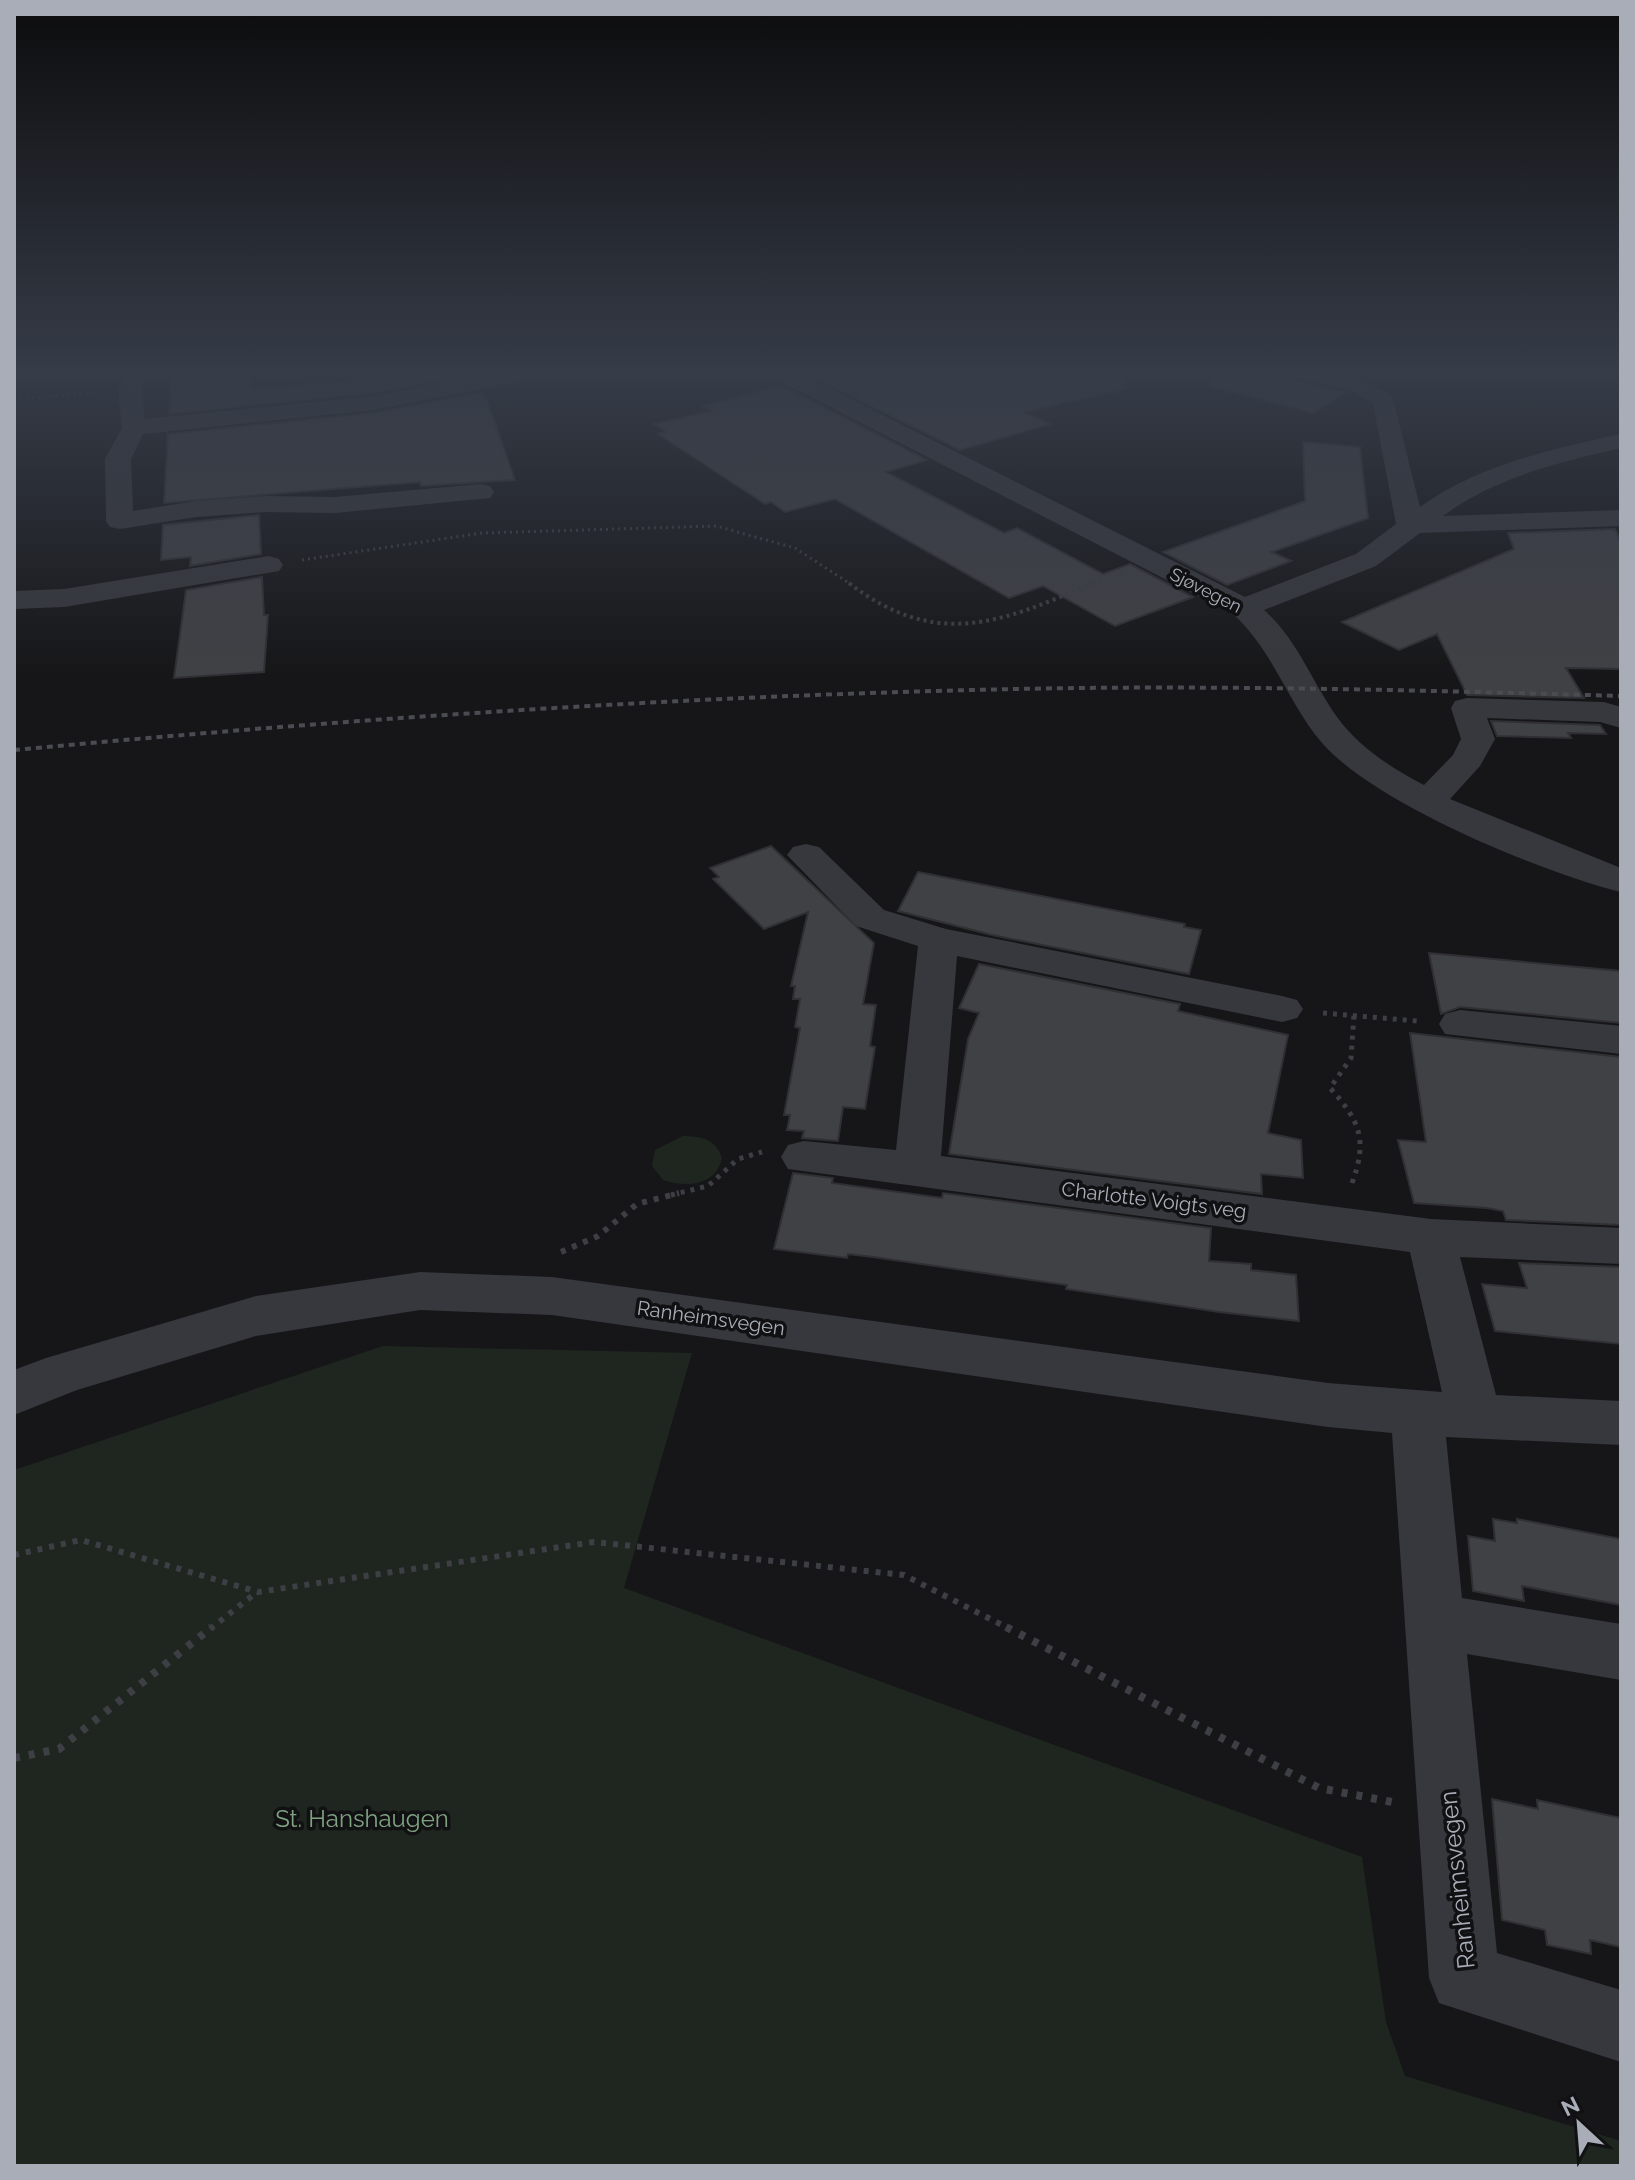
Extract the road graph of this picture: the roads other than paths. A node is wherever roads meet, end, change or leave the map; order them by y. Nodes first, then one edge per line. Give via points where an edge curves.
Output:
1 (119, 475) edge
2 (980, 475) edge
3 (1400, 475) edge
4 (1511, 475) edge
5 (481, 492) dead end
6 (1621, 518) edge
7 (1410, 525) junction
8 (269, 565) road end
9 (14, 600) edge
10 (1244, 608) junction
11 (1621, 718) edge
12 (1429, 800) junction
13 (806, 855) dead end
14 (1621, 881) edge
15 (939, 940) junction
16 (1282, 1009) road end
17 (1460, 1024) road end
18 (1621, 1040) edge
19 (804, 1157) road end
20 (917, 1169) junction
21 (1431, 1237) junction
22 (1621, 1246) edge
23 (14, 1393) edge
24 (1445, 1414) junction
25 (1621, 1423) edge
26 (1436, 1621) junction
27 (1621, 1652) edge
28 (1621, 2026) edge

1 - 5 street via 120,521 196,509 335,505
2 - 10 street, Sjøvegen
3 - 7 street
4 - 7 street via 1456,493
6 - 7 street
7 - 10 street via 1364,560
8 - 9 street via 64,598
10 - 12 street, Sjøvegen via 1264,623 1335,737 1372,772
11 - 12 street via 1604,712 1467,708 1478,739 1468,759
12 - 14 street, Sjøvegen
13 - 15 street via 870,918
15 - 16 street
15 - 20 street
17 - 18 street
19 - 20 street, Charlotte Voigts veg
20 - 21 street, Charlotte Voigts veg
21 - 22 street, Charlotte Voigts veg
21 - 24 street
23 - 24 street, Ranheimsvegen via 256,1316 420,1291 552,1296 1328,1405
24 - 25 street, Ranheimsvegen
24 - 26 street, Ranheimsvegen
26 - 27 street
26 - 28 street, Ranheimsvegen via 1464,1978

